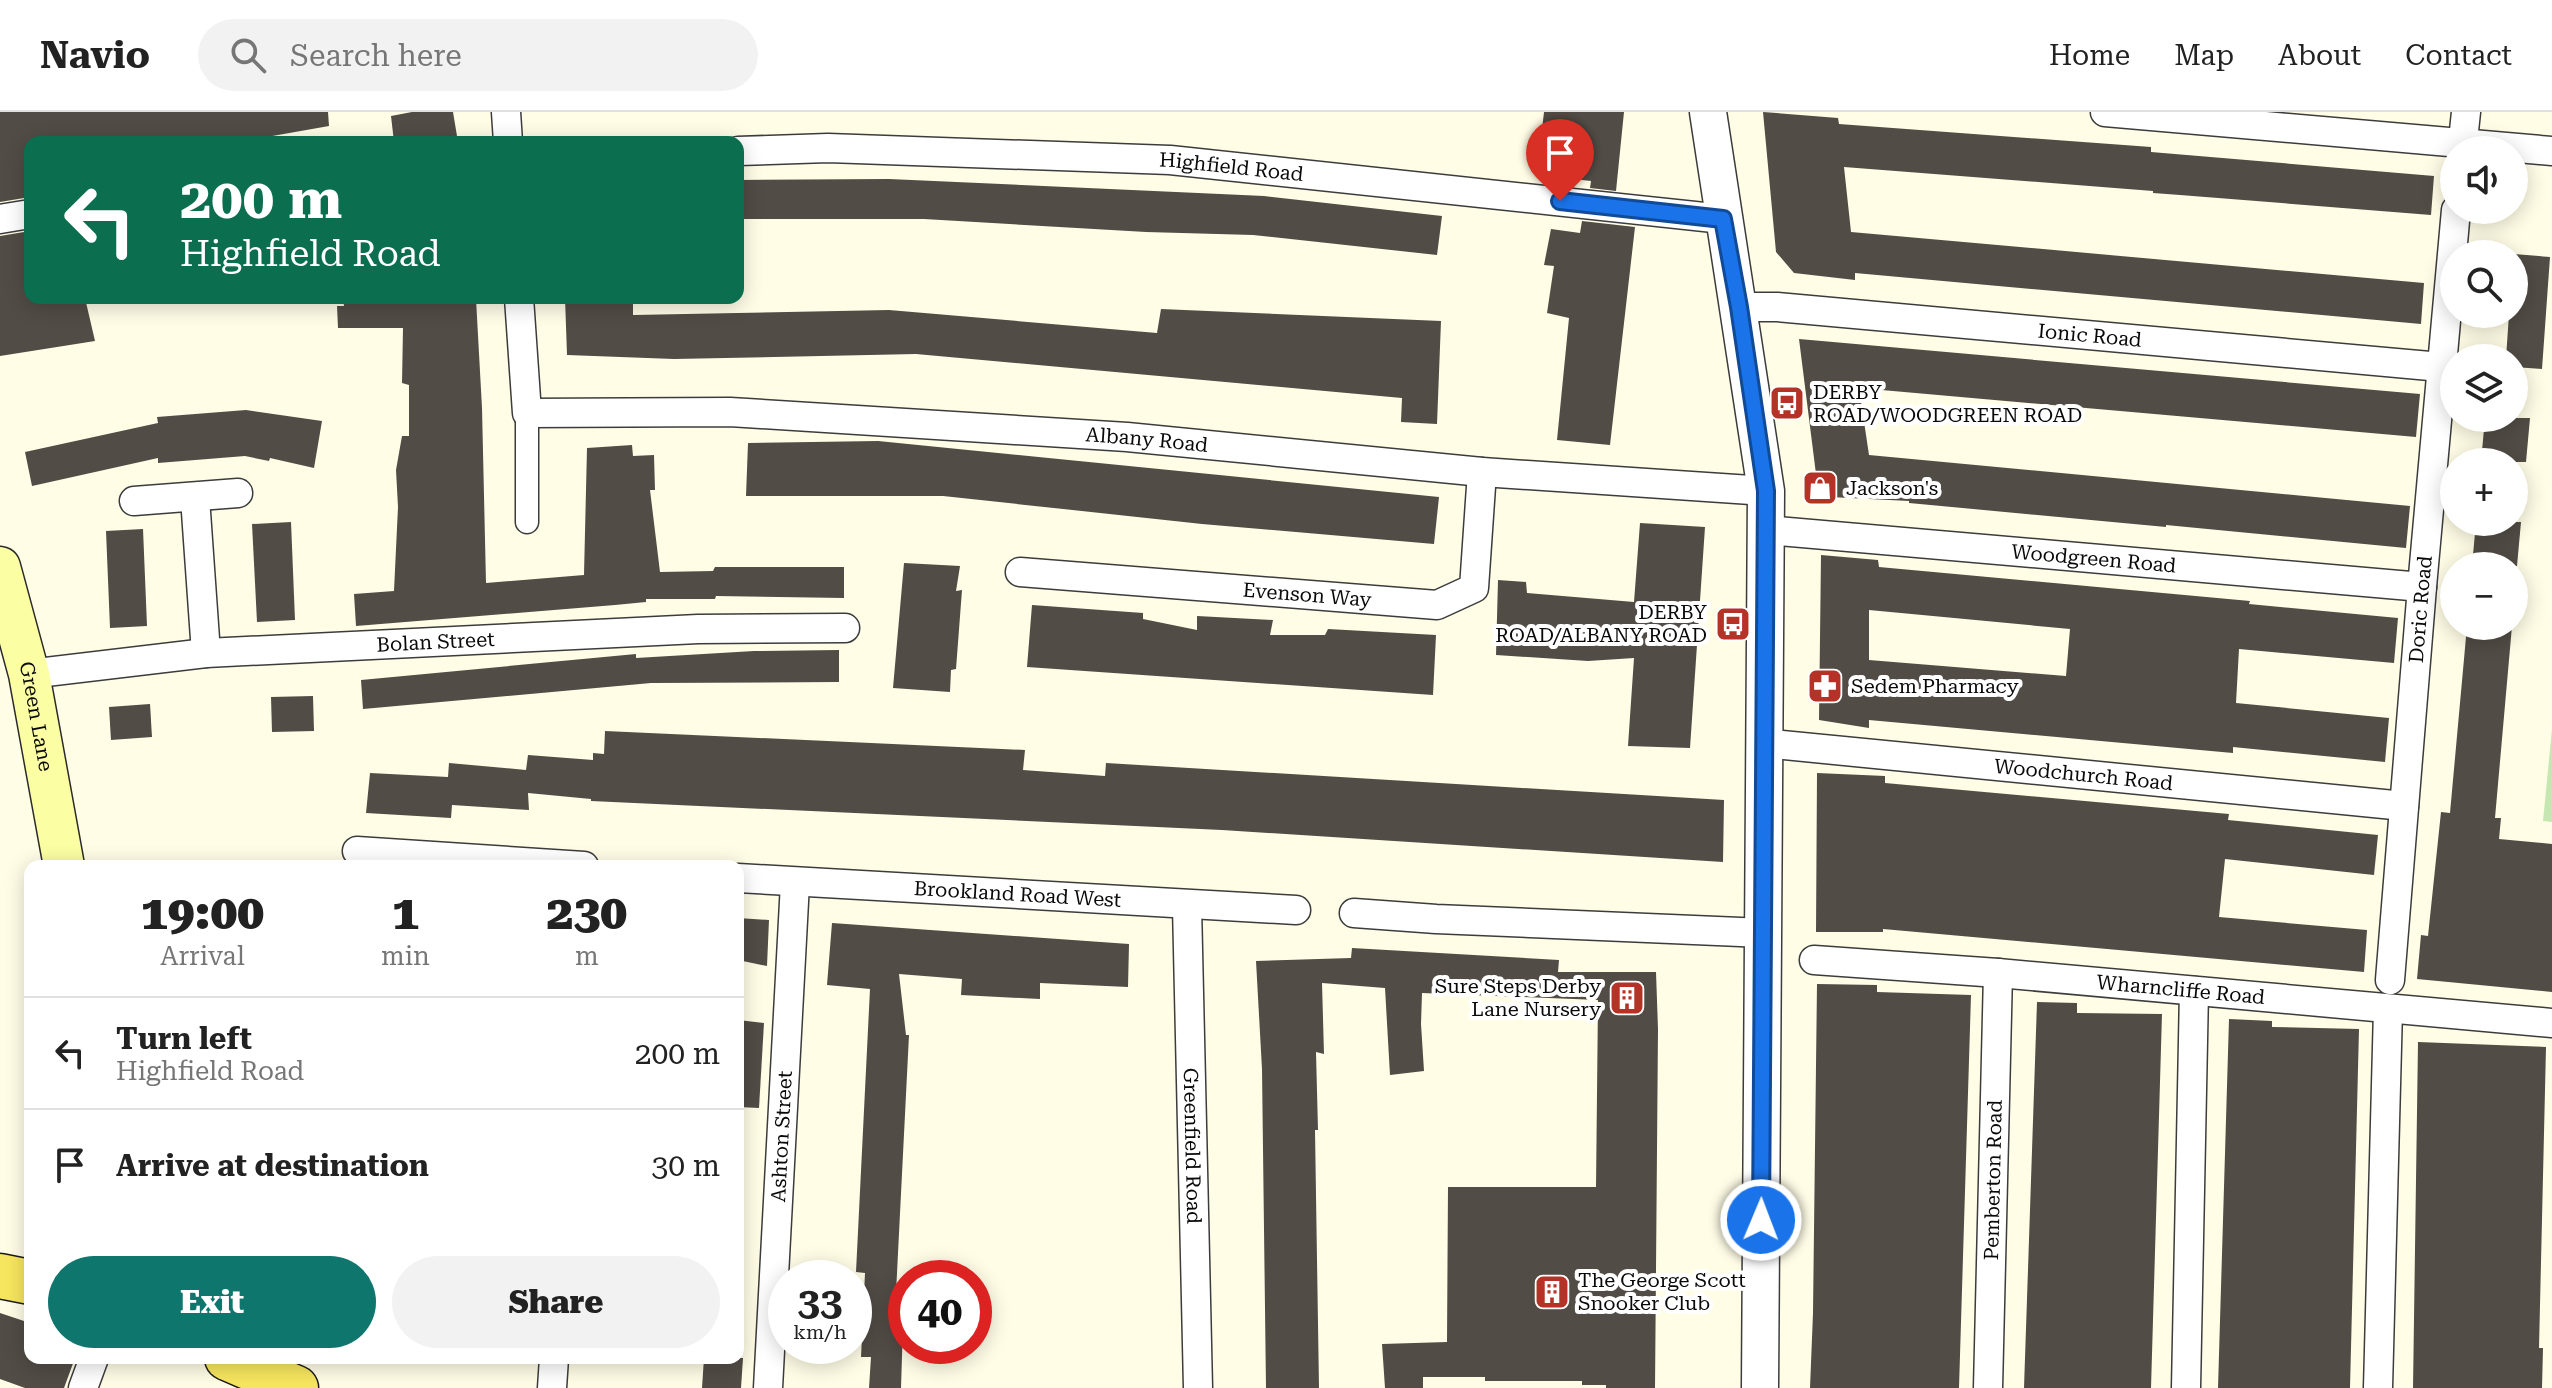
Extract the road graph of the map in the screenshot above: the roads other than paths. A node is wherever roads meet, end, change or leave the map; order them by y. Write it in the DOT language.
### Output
graph roads {
  1 [pos="506,112"];
  2 [pos="1708,112"];
  3 [pos="2105,112"];
  4 [pos="2466,112"];
  5 [pos="508,136"];
  6 [pos="2464,136"];
  7 [pos="2440,144"];
  8 [pos="2528,150"];
  9 [pos="744,151"];
  10 [pos="2552,151"];
  11 [pos="24,215"];
  12 [pos="0,219"];
  13 [pos="1723,219"];
  14 [pos="2455,224"];
  15 [pos="519,304"];
  16 [pos="1739,307"];
  17 [pos="2443,344"];
  18 [pos="2440,367"];
  19 [pos="2440,379"];
  20 [pos="527,413"];
  21 [pos="1482,472"];
  22 [pos="1766,491"];
  23 [pos="238,493"];
  24 [pos="195,498"];
  25 [pos="134,501"];
  26 [pos="527,522"];
  27 [pos="1767,530"];
  28 [pos="0,567"];
  29 [pos="1020,572"];
  30 [pos="2422,587"];
  31 [pos="845,628"];
  32 [pos="206,653"];
  33 [pos="29,674"];
  34 [pos="1763,743"];
  35 [pos="2404,806"];
  36 [pos="357,851"];
  37 [pos="63,860"];
  38 [pos="493,860"];
  39 [pos="744,879"];
  40 [pos="795,883"];
  41 [pos="1187,906"];
  42 [pos="1296,910"];
  43 [pos="1354,913"];
  44 [pos="1764,933"];
  45 [pos="1811,960"];
  46 [pos="1998,973"];
  47 [pos="2390,980"];
  48 [pos="2194,991"];
  49 [pos="2388,1009"];
  50 [pos="2552,1023"];
  51 [pos="0,1276"];
  52 [pos="24,1281"];
  53 [pos="92,1364"];
  54 [pos="241,1364"];
  55 [pos="554,1364"];
  56 [pos="83,1388"];
  57 [pos="296,1388"];
  58 [pos="552,1388"];
  59 [pos="768,1388"];
  60 [pos="1198,1388"];
  61 [pos="1760,1388"];
  62 [pos="1988,1388"];
  63 [pos="2186,1388"];
  64 [pos="2378,1388"];
  1 -- 5 [label="street"];
  2 -- 13 [label="street"];
  3 -- 7 [label="street"];
  4 -- 6 [label="street"];
  8 -- 10 [label="street"];
  9 -- 13 [label="street, Highfield Road"];
  11 -- 12 [label="street"];
  13 -- 16 [label="street"];
  14 -- 17 [label="street, Doric Road"];
  15 -- 20 [label="street"];
  16 -- 18 [label="street, Ionic Road"];
  16 -- 22 [label="street"];
  19 -- 30 [label="street, Doric Road"];
  20 -- 21 [label="street, Albany Road"];
  20 -- 26 [label="street"];
  21 -- 22 [label="street, Albany Road"];
  21 -- 29 [label="street, Evenson Way"];
  22 -- 27 [label="street"];
  23 -- 24 [label="street"];
  24 -- 25 [label="street"];
  24 -- 32 [label="street"];
  27 -- 30 [label="street, Woodgreen Road"];
  27 -- 34 [label="street"];
  28 -- 33 [label="main road, Green Lane"];
  30 -- 35 [label="street, Doric Road"];
  31 -- 32 [label="street, Bolan Street"];
  32 -- 33 [label="street, Bolan Street"];
  33 -- 37 [label="main road, Green Lane"];
  34 -- 35 [label="street, Woodchurch Road"];
  34 -- 44 [label="street"];
  35 -- 47 [label="street, Doric Road"];
  36 -- 38 [label="street"];
  39 -- 40 [label="street, Brookland Road West"];
  40 -- 41 [label="street, Brookland Road West"];
  40 -- 59 [label="street, Ashton Street"];
  41 -- 42 [label="street, Brookland Road West"];
  41 -- 60 [label="street, Greenfield Road"];
  43 -- 44 [label="street"];
  44 -- 61 [label="street"];
  45 -- 46 [label="street, Wharncliffe Road"];
  46 -- 48 [label="street, Wharncliffe Road"];
  46 -- 62 [label="street, Pemberton Road"];
  47 -- 49 [label="street, Doric Road"];
  48 -- 49 [label="street, Wharncliffe Road"];
  48 -- 63 [label="street"];
  49 -- 50 [label="street, Wharncliffe Road"];
  49 -- 64 [label="street"];
  51 -- 52 [label="main road"];
  53 -- 56 [label="street"];
  54 -- 57 [label="main road"];
  55 -- 58 [label="street"];
}
